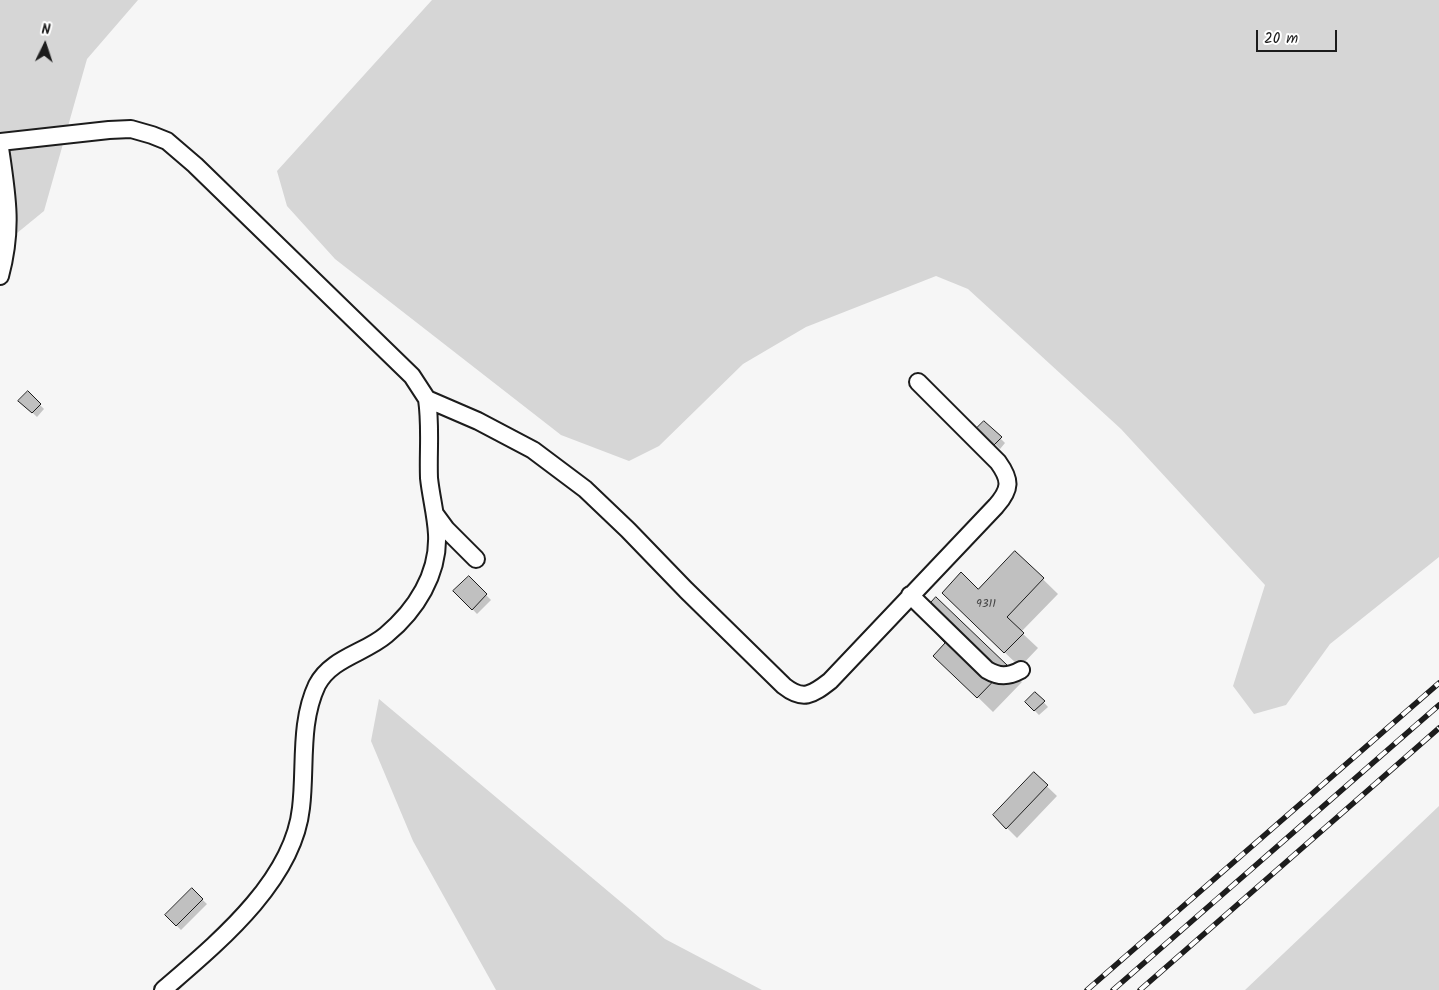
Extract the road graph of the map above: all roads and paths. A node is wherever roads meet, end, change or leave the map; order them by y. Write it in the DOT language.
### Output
graph roads {
  1 [pos="0,142"];
  2 [pos="0,148"];
  3 [pos="0,276"];
  4 [pos="918,382"];
  5 [pos="427,399"];
  6 [pos="435,514"];
  7 [pos="476,559"];
  8 [pos="910,596"];
  9 [pos="1021,670"];
  10 [pos="163,990"];
  1 -- 5 [label="lane"];
  2 -- 3 [label="lane"];
  4 -- 8 [label="lane"];
  5 -- 6 [label="lane"];
  5 -- 8 [label="lane"];
  6 -- 7 [label="lane"];
  6 -- 10 [label="lane"];
  8 -- 9 [label="lane"];
}
